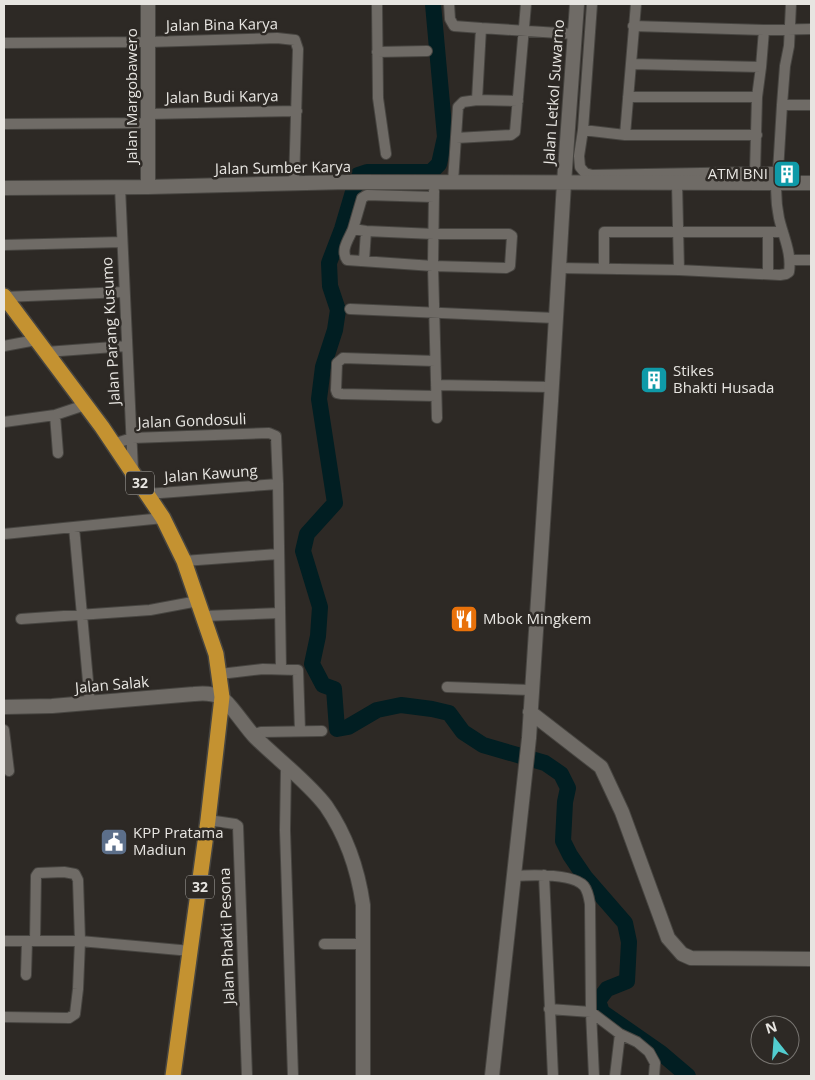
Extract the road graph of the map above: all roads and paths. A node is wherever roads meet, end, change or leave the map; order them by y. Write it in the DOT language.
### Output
graph roads {
  1 [pos="148,4"];
  2 [pos="377,4"];
  3 [pos="449,4"];
  4 [pos="526,4"];
  5 [pos="577,4"];
  6 [pos="592,4"];
  7 [pos="636,4"];
  8 [pos="791,4"];
  9 [pos="633,26"];
  10 [pos="481,28"];
  11 [pos="811,29"];
  12 [pos="524,30"];
  13 [pos="764,30"];
  14 [pos="790,30"];
  15 [pos="574,34"];
  16 [pos="148,42"];
  17 [pos="4,43"];
  18 [pos="427,51"];
  19 [pos="376,52"];
  20 [pos="632,64"];
  21 [pos="761,67"];
  22 [pos="628,96"];
  23 [pos="758,97"];
  24 [pos="477,100"];
  25 [pos="518,101"];
  26 [pos="782,106"];
  27 [pos="811,106"];
  28 [pos="297,110"];
  29 [pos="148,118"];
  30 [pos="4,124"];
  31 [pos="583,130"];
  32 [pos="625,135"];
  33 [pos="757,135"];
  34 [pos="456,138"];
  35 [pos="386,154"];
  36 [pos="755,172"];
  37 [pos="777,178"];
  38 [pos="453,182"];
  39 [pos="294,183"];
  40 [pos="434,183"];
  41 [pos="564,183"];
  42 [pos="677,183"];
  43 [pos="811,183"];
  44 [pos="120,187"];
  45 [pos="148,187"];
  46 [pos="4,188"];
  47 [pos="434,197"];
  48 [pos="353,229"];
  49 [pos="366,231"];
  50 [pos="678,231"];
  51 [pos="783,232"];
  52 [pos="768,233"];
  53 [pos="434,234"];
  54 [pos="122,242"];
  55 [pos="4,245"];
  56 [pos="790,260"];
  57 [pos="811,260"];
  58 [pos="364,261"];
  59 [pos="433,266"];
  60 [pos="558,268"];
  61 [pos="604,269"];
  62 [pos="679,270"];
  63 [pos="768,274"];
  64 [pos="124,292"];
  65 [pos="4,296"];
  66 [pos="350,309"];
  67 [pos="434,314"];
  68 [pos="555,318"];
  69 [pos="36,340"];
  70 [pos="4,346"];
  71 [pos="127,346"];
  72 [pos="46,352"];
  73 [pos="436,361"];
  74 [pos="436,385"];
  75 [pos="552,387"];
  76 [pos="436,396"];
  77 [pos="84,405"];
  78 [pos="55,415"];
  79 [pos="437,418"];
  80 [pos="4,422"];
  81 [pos="132,438"];
  82 [pos="113,444"];
  83 [pos="58,453"];
  84 [pos="133,473"];
  85 [pos="278,484"];
  86 [pos="147,494"];
  87 [pos="163,518"];
  88 [pos="74,527"];
  89 [pos="4,534"];
  90 [pos="278,554"];
  91 [pos="184,561"];
  92 [pos="198,601"];
  93 [pos="280,613"];
  94 [pos="81,615"];
  95 [pos="204,616"];
  96 [pos="21,619"];
  97 [pos="281,669"];
  98 [pos="220,674"];
  99 [pos="446,688"];
  100 [pos="531,690"];
  101 [pos="222,697"];
  102 [pos="90,703"];
  103 [pos="4,707"];
  104 [pos="530,712"];
  105 [pos="4,730"];
  106 [pos="300,731"];
  107 [pos="322,731"];
  108 [pos="252,735"];
  109 [pos="286,767"];
  110 [pos="9,771"];
  111 [pos="208,820"];
  112 [pos="514,876"];
  113 [pos="544,876"];
  114 [pos="4,941"];
  115 [pos="31,941"];
  116 [pos="80,941"];
  117 [pos="324,944"];
  118 [pos="363,944"];
  119 [pos="191,951"];
  120 [pos="811,959"];
  121 [pos="26,975"];
  122 [pos="550,1009"];
  123 [pos="591,1012"];
  124 [pos="4,1017"];
  125 [pos="620,1034"];
  126 [pos="173,1076"];
  127 [pos="247,1076"];
  128 [pos="292,1076"];
  129 [pos="363,1076"];
  130 [pos="492,1076"];
  131 [pos="553,1076"];
  132 [pos="594,1076"];
  133 [pos="616,1076"];
  134 [pos="654,1076"];
  1 -- 16 [label="street, Jalan Margobawero"];
  2 -- 19 [label="street"];
  3 -- 10 [label="street"];
  4 -- 12 [label="street"];
  5 -- 15 [label="street, Jalan Letkol Suwarno"];
  6 -- 31 [label="street"];
  7 -- 9 [label="street"];
  8 -- 14 [label="street"];
  9 -- 13 [label="street"];
  9 -- 20 [label="street"];
  10 -- 12 [label="street"];
  10 -- 24 [label="street"];
  11 -- 14 [label="street"];
  12 -- 15 [label="street"];
  12 -- 25 [label="street"];
  13 -- 14 [label="street"];
  13 -- 21 [label="street"];
  14 -- 26 [label="street"];
  15 -- 41 [label="street, Jalan Letkol Suwarno"];
  16 -- 17 [label="street, Jalan Bina Karya"];
  16 -- 28 [label="street, Jalan Bina Karya"];
  16 -- 29 [label="street, Jalan Margobawero"];
  18 -- 19 [label="street"];
  19 -- 35 [label="street"];
  20 -- 21 [label="street"];
  20 -- 22 [label="street"];
  21 -- 23 [label="street"];
  22 -- 23 [label="street"];
  22 -- 32 [label="street"];
  23 -- 33 [label="street"];
  24 -- 25 [label="street"];
  24 -- 34 [label="street"];
  25 -- 34 [label="street"];
  26 -- 27 [label="street"];
  26 -- 37 [label="street"];
  28 -- 29 [label="street, Jalan Budi Karya"];
  28 -- 39 [label="street"];
  29 -- 30 [label="street, Jalan Budi Karya"];
  29 -- 45 [label="street, Jalan Margobawero"];
  31 -- 32 [label="street"];
  31 -- 36 [label="street"];
  32 -- 33 [label="street"];
  33 -- 36 [label="street"];
  34 -- 38 [label="street"];
  36 -- 37 [label="street"];
  37 -- 42 [label="street, Jalan Sumber Karya"];
  37 -- 43 [label="street, Jalan Sumber Karya"];
  37 -- 51 [label="street"];
  38 -- 40 [label="street, Jalan Sumber Karya"];
  38 -- 41 [label="street, Jalan Sumber Karya"];
  39 -- 40 [label="street, Jalan Sumber Karya"];
  39 -- 45 [label="street, Jalan Sumber Karya"];
  40 -- 47 [label="street"];
  41 -- 42 [label="street, Jalan Sumber Karya"];
  41 -- 60 [label="street, Jalan Letkol Suwarno"];
  42 -- 50 [label="street"];
  44 -- 45 [label="street, Jalan Sumber Karya"];
  44 -- 46 [label="street, Jalan Sumber Karya"];
  44 -- 54 [label="street, Jalan Parang Kusumo"];
  47 -- 48 [label="street"];
  47 -- 53 [label="street"];
  48 -- 49 [label="street"];
  48 -- 58 [label="street"];
  49 -- 53 [label="street"];
  49 -- 58 [label="street"];
  50 -- 52 [label="street"];
  50 -- 61 [label="street"];
  50 -- 62 [label="street"];
  51 -- 52 [label="street"];
  51 -- 56 [label="street"];
  52 -- 63 [label="street"];
  53 -- 59 [label="street"];
  53 -- 59 [label="street"];
  54 -- 55 [label="street"];
  54 -- 64 [label="street, Jalan Parang Kusumo"];
  56 -- 57 [label="street"];
  56 -- 63 [label="street"];
  58 -- 59 [label="street"];
  59 -- 67 [label="street"];
  60 -- 61 [label="street"];
  60 -- 68 [label="street, Jalan Letkol Suwarno"];
  61 -- 62 [label="street"];
  62 -- 63 [label="street"];
  64 -- 65 [label="street"];
  64 -- 71 [label="street, Jalan Parang Kusumo"];
  65 -- 69 [label="highway, 32"];
  66 -- 67 [label="street"];
  67 -- 68 [label="street"];
  67 -- 73 [label="street"];
  68 -- 75 [label="street, Jalan Letkol Suwarno"];
  69 -- 70 [label="street"];
  69 -- 72 [label="highway, 32"];
  71 -- 72 [label="street"];
  71 -- 81 [label="street, Jalan Parang Kusumo"];
  72 -- 77 [label="highway, 32"];
  73 -- 74 [label="street"];
  73 -- 76 [label="street"];
  74 -- 75 [label="street"];
  74 -- 76 [label="street"];
  75 -- 100 [label="street, Jalan Letkol Suwarno"];
  76 -- 79 [label="street"];
  77 -- 78 [label="street"];
  77 -- 82 [label="highway, 32"];
  78 -- 80 [label="street"];
  78 -- 83 [label="street"];
  81 -- 82 [label="street, Jalan Gondosuli"];
  81 -- 84 [label="street, Jalan Parang Kusumo"];
  81 -- 85 [label="street, Jalan Gondosuli"];
  82 -- 84 [label="highway, 32"];
  84 -- 86 [label="highway, 32"];
  85 -- 86 [label="street, Jalan Kawung"];
  85 -- 90 [label="street"];
  86 -- 87 [label="highway, 32"];
  87 -- 88 [label="street"];
  87 -- 91 [label="highway, 32"];
  88 -- 89 [label="street"];
  88 -- 94 [label="street"];
  90 -- 91 [label="street"];
  90 -- 93 [label="street"];
  91 -- 92 [label="highway, 32"];
  92 -- 94 [label="street"];
  92 -- 95 [label="highway, 32"];
  93 -- 95 [label="street"];
  93 -- 97 [label="street"];
  94 -- 96 [label="street"];
  94 -- 102 [label="street"];
  95 -- 98 [label="highway, 32"];
  97 -- 98 [label="street"];
  97 -- 106 [label="street"];
  98 -- 101 [label="highway, 32"];
  99 -- 100 [label="street"];
  100 -- 104 [label="street, Jalan Letkol Suwarno"];
  101 -- 102 [label="street, Jalan Salak"];
  101 -- 108 [label="street"];
  101 -- 111 [label="highway, 32"];
  102 -- 103 [label="street, Jalan Salak"];
  104 -- 112 [label="street, Jalan Letkol Suwarno"];
  104 -- 120 [label="street"];
  105 -- 110 [label="street"];
  106 -- 107 [label="street"];
  106 -- 108 [label="street"];
  108 -- 109 [label="street"];
  109 -- 118 [label="street"];
  109 -- 128 [label="street"];
  111 -- 119 [label="highway, 32"];
  111 -- 127 [label="street, Jalan Bhakti Pesona"];
  112 -- 113 [label="street"];
  112 -- 130 [label="street, Jalan Letkol Suwarno"];
  113 -- 122 [label="street"];
  113 -- 123 [label="street"];
  114 -- 115 [label="street"];
  115 -- 116 [label="street"];
  115 -- 116 [label="street"];
  115 -- 121 [label="street"];
  116 -- 119 [label="street"];
  116 -- 124 [label="street"];
  117 -- 118 [label="street"];
  118 -- 129 [label="street"];
  119 -- 126 [label="highway, 32"];
  122 -- 123 [label="street"];
  122 -- 131 [label="street"];
  123 -- 125 [label="street"];
  123 -- 132 [label="street"];
  125 -- 133 [label="street"];
  125 -- 134 [label="street"];
}
